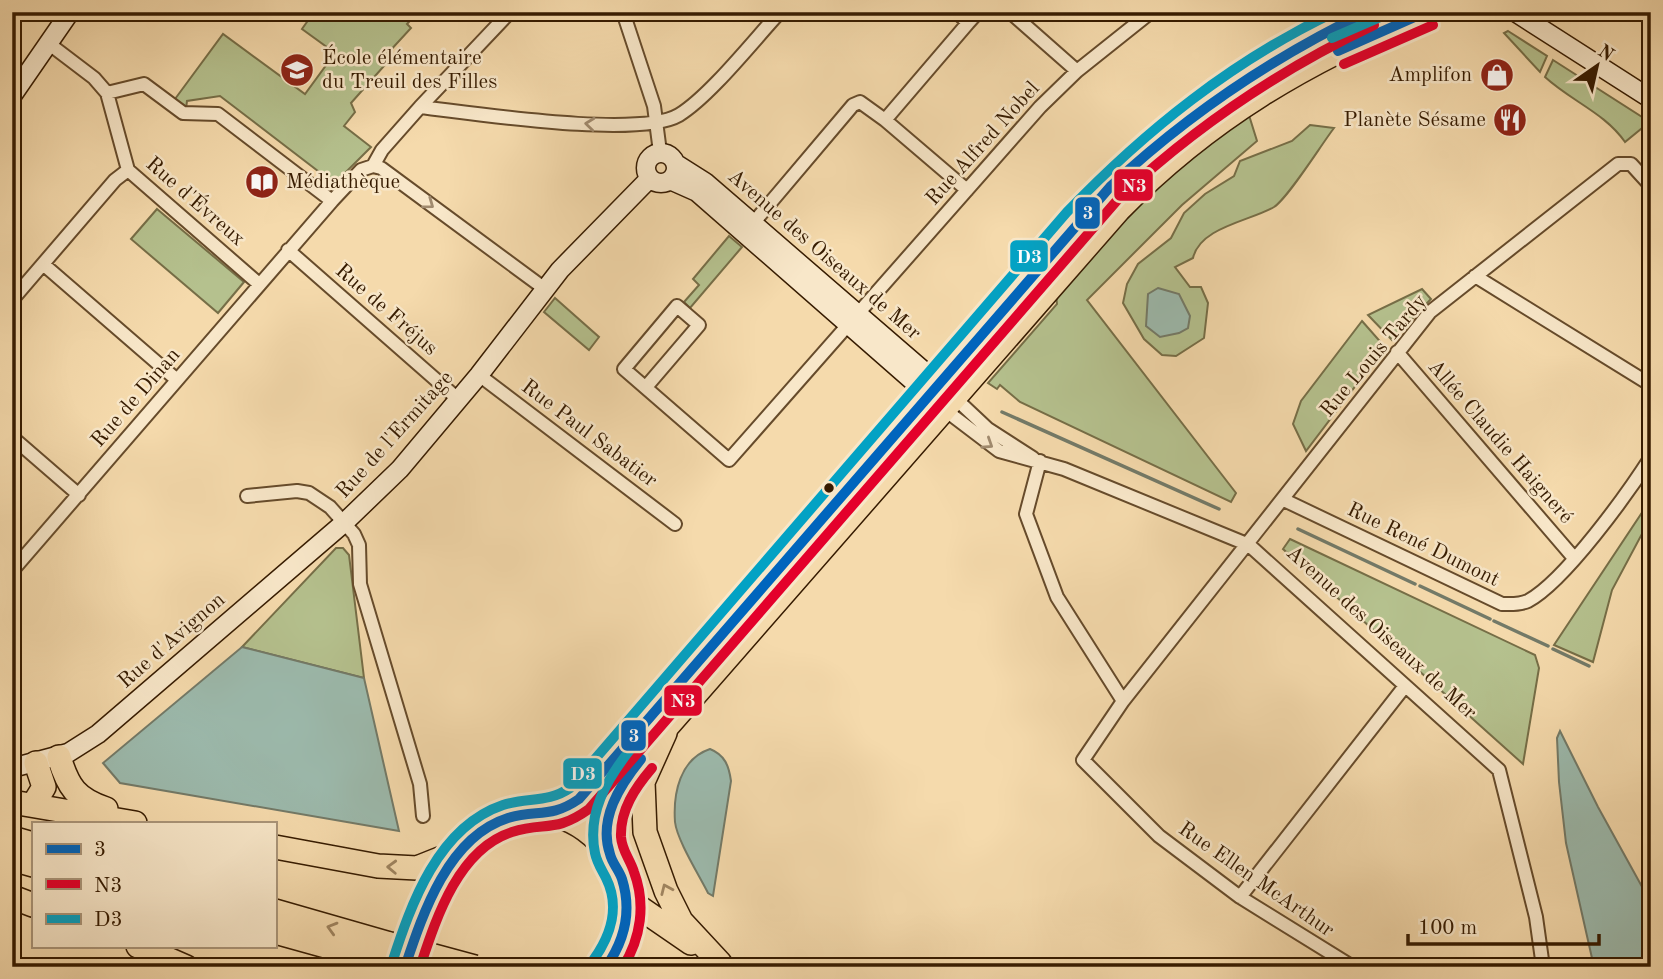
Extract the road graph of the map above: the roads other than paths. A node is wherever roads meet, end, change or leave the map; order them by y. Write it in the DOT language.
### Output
graph roads {
  1 [pos="70,12"];
  2 [pos="510,12"];
  3 [pos="622,12"];
  4 [pos="780,12"];
  5 [pos="957,12"];
  6 [pos="978,12"];
  7 [pos="1010,12"];
  8 [pos="1151,12"];
  9 [pos="1368,12"];
  10 [pos="1426,12"];
  11 [pos="1515,12"];
  12 [pos="968,23"];
  13 [pos="48,43"];
  14 [pos="1077,71"];
  15 [pos="107,93"];
  16 [pos="12,96"];
  17 [pos="1651,99"];
  18 [pos="420,107"];
  19 [pos="885,120"];
  20 [pos="657,123"];
  21 [pos="660,152"];
  22 [pos="373,166"];
  23 [pos="128,170"];
  24 [pos="673,171"];
  25 [pos="650,178"];
  26 [pos="1651,186"];
  27 [pos="967,190"];
  28 [pos="332,201"];
  29 [pos="749,228"];
  30 [pos="288,250"];
  31 [pos="43,264"];
  32 [pos="1475,276"];
  33 [pos="259,284"];
  34 [pos="545,289"];
  35 [pos="12,300"];
  36 [pos="853,320"];
  37 [pos="1397,352"];
  38 [pos="479,375"];
  39 [pos="177,380"];
  40 [pos="1651,386"];
  41 [pos="646,387"];
  42 [pos="933,389"];
  43 [pos="459,400"];
  44 [pos="950,404"];
  45 [pos="12,437"];
  46 [pos="1651,457"];
  47 [pos="1040,461"];
  48 [pos="79,495"];
  49 [pos="247,496"];
  50 [pos="1284,500"];
  51 [pos="345,522"];
  52 [pos="674,524"];
  53 [pos="1249,545"];
  54 [pos="1574,558"];
  55 [pos="12,571"];
  56 [pos="1405,686"];
  57 [pos="1123,701"];
  58 [pos="665,733"];
  59 [pos="59,757"];
  60 [pos="36,763"];
  61 [pos="12,768"];
  62 [pos="23,804"];
  63 [pos="424,816"];
  64 [pos="551,816"];
  65 [pos="129,822"];
  66 [pos="142,822"];
  67 [pos="12,838"];
  68 [pos="32,844"];
  69 [pos="276,847"];
  70 [pos="457,852"];
  71 [pos="609,852"];
  72 [pos="12,859"];
  73 [pos="32,865"];
  74 [pos="12,897"];
  75 [pos="1240,897"];
  76 [pos="627,899"];
  77 [pos="32,905"];
  78 [pos="276,912"];
  79 [pos="276,932"];
  80 [pos="143,948"];
  81 [pos="394,960"];
  82 [pos="722,965"];
  83 [pos="186,967"];
  84 [pos="475,967"];
  85 [pos="606,967"];
  86 [pos="1353,967"];
  87 [pos="1544,967"];
  1 -- 13 [label="street"];
  2 -- 18 [label="street, Rue de Dinan"];
  3 -- 20 [label="street"];
  4 -- 20 [label="street"];
  5 -- 12 [label="street"];
  6 -- 12 [label="street"];
  7 -- 14 [label="street"];
  8 -- 14 [label="street, Rue Alfred Nobel"];
  9 -- 42 [label="main road"];
  10 -- 44 [label="main road"];
  11 -- 17 [label="street"];
  12 -- 19 [label="street"];
  13 -- 15 [label="street"];
  13 -- 16 [label="street"];
  14 -- 27 [label="street, Rue Alfred Nobel"];
  15 -- 23 [label="street, Rue d'Évreux"];
  15 -- 28 [label="street"];
  20 -- 18 [label="street, one-way"];
  18 -- 22 [label="street, Rue de Dinan"];
  19 -- 27 [label="street"];
  19 -- 29 [label="street"];
  20 -- 21 [label="street"];
  21 -- 24 [label="street"];
  21 -- 25 [label="street"];
  22 -- 28 [label="street, Rue de Dinan"];
  22 -- 34 [label="street, one-way"];
  23 -- 31 [label="street"];
  23 -- 33 [label="street, Rue d'Évreux"];
  24 -- 25 [label="street"];
  24 -- 29 [label="street, Avenue des Oiseaux de Mer"];
  25 -- 34 [label="street, Rue de l'Ermitage"];
  26 -- 32 [label="street, Rue Louis Tardy"];
  27 -- 36 [label="street, Rue Alfred Nobel"];
  28 -- 30 [label="street, Rue de Dinan"];
  29 -- 36 [label="street, Avenue des Oiseaux de Mer"];
  30 -- 33 [label="street, Rue de Dinan"];
  30 -- 43 [label="street, Rue de Fréjus"];
  31 -- 35 [label="street"];
  31 -- 39 [label="street"];
  32 -- 37 [label="street, Rue Louis Tardy"];
  32 -- 40 [label="street"];
  33 -- 39 [label="street, Rue de Dinan"];
  34 -- 38 [label="street, Rue de l'Ermitage"];
  36 -- 41 [label="street, Rue Alfred Nobel"];
  36 -- 42 [label="street, Avenue des Oiseaux de Mer"];
  37 -- 50 [label="street, Rue Louis Tardy"];
  37 -- 54 [label="street, Allée Claudie Haigneré"];
  38 -- 43 [label="street, Rue de l'Ermitage"];
  38 -- 52 [label="street, Rue Paul Sabatier"];
  39 -- 48 [label="street, Rue de Dinan"];
  41 -- 41 [label="street"];
  42 -- 44 [label="street, Avenue des Oiseaux de Mer"];
  42 -- 64 [label="main road"];
  43 -- 51 [label="street, Rue de l'Ermitage"];
  44 -- 47 [label="street, Avenue des Oiseaux de Mer"];
  44 -- 58 [label="main road"];
  45 -- 48 [label="street"];
  46 -- 54 [label="street, Rue René Dumont"];
  47 -- 53 [label="street, Avenue des Oiseaux de Mer"];
  47 -- 57 [label="street"];
  48 -- 55 [label="street, Rue de Dinan"];
  49 -- 51 [label="street"];
  50 -- 53 [label="street, Rue Louis Tardy"];
  50 -- 54 [label="street, Rue René Dumont"];
  51 -- 59 [label="street, Rue d'Avignon"];
  51 -- 63 [label="street, Rue de l'Ermitage"];
  53 -- 56 [label="street, Avenue des Oiseaux de Mer"];
  53 -- 57 [label="street, Rue Louis Tardy"];
  56 -- 75 [label="street"];
  56 -- 87 [label="street, Avenue des Oiseaux de Mer"];
  57 -- 75 [label="street, Rue Ellen McArthur"];
  58 -- 71 [label="main road"];
  82 -- 58 [label="highway, one-way"];
  59 -- 60 [label="street, Rue d'Avignon"];
  59 -- 66 [label="highway"];
  60 -- 61 [label="street, Rue d'Avignon"];
  60 -- 62 [label="highway"];
  62 -- 65 [label="highway"];
  64 -- 70 [label="main road"];
  64 -- 71 [label="main road"];
  67 -- 68 [label="highway"];
  70 -- 69 [label="highway, one-way"];
  70 -- 81 [label="main road"];
  71 -- 76 [label="main road"];
  72 -- 73 [label="highway"];
  74 -- 77 [label="highway"];
  75 -- 86 [label="street, Rue Ellen McArthur"];
  76 -- 82 [label="highway"];
  76 -- 85 [label="main road"];
  81 -- 78 [label="highway, one-way"];
  79 -- 81 [label="highway"];
  80 -- 83 [label="highway"];
  81 -- 84 [label="highway, bridge"];
}
